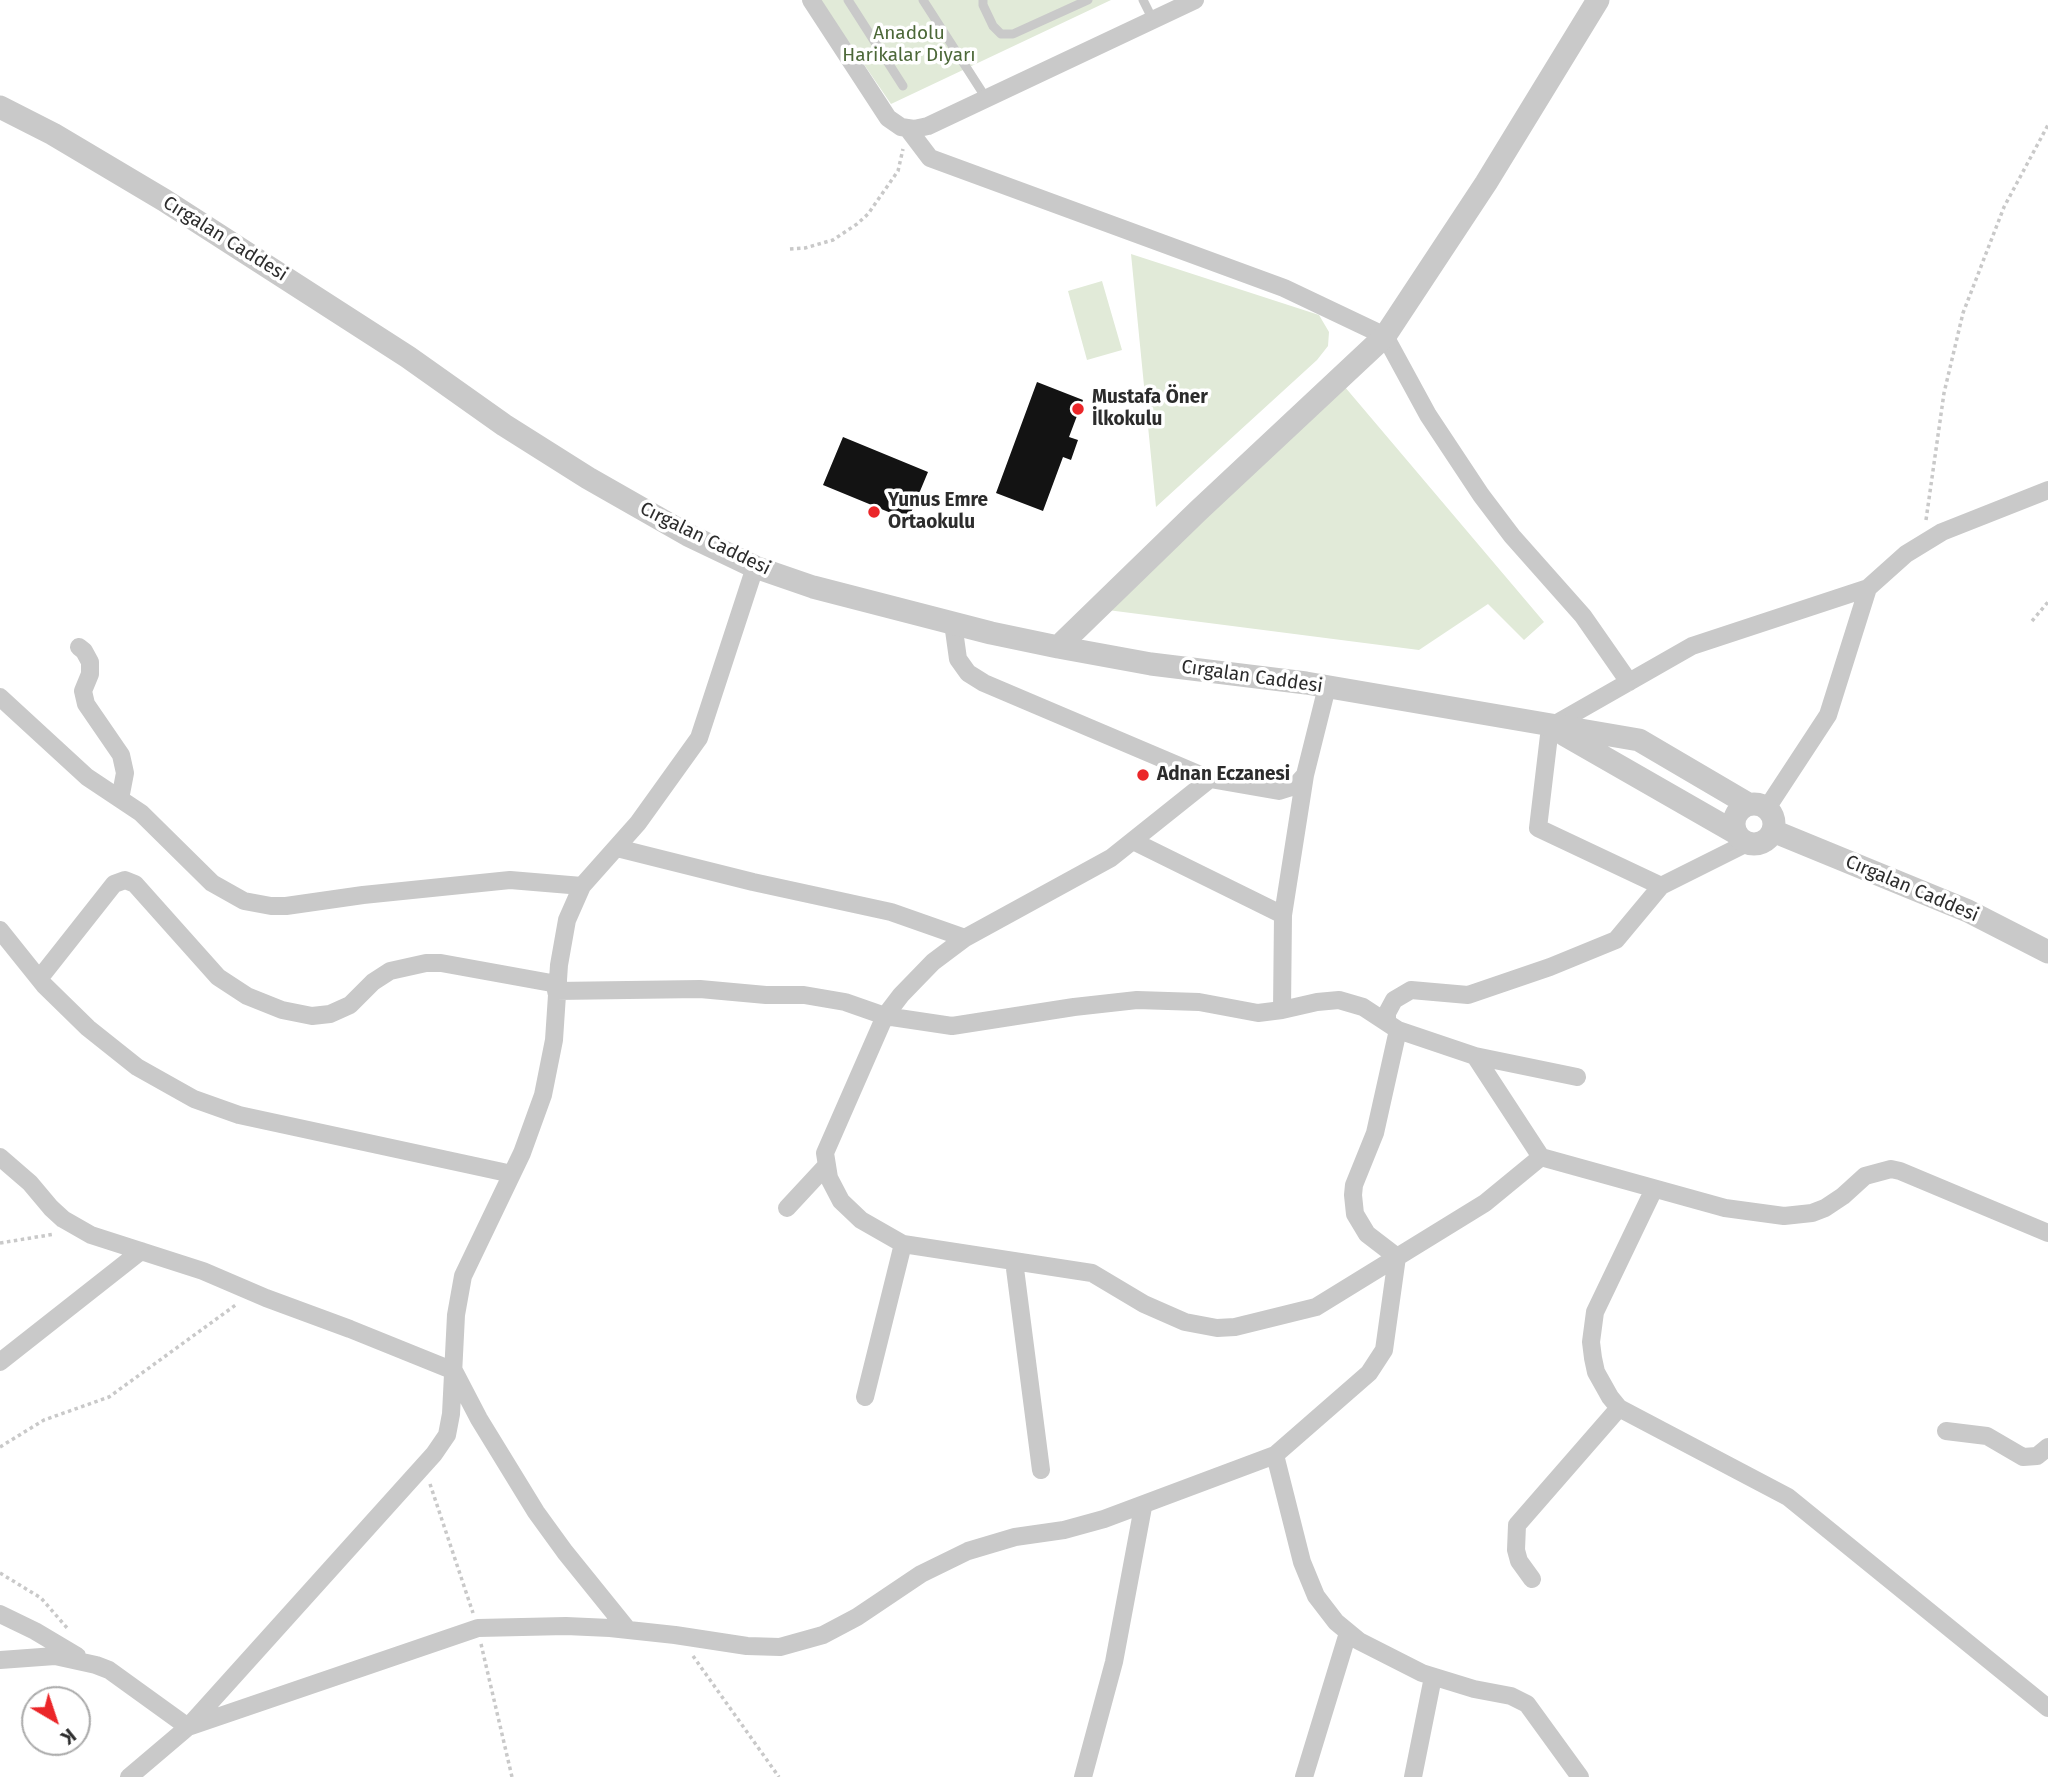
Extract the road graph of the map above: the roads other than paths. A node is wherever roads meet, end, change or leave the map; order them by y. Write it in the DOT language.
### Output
graph roads {
  1 [pos="811,0"];
  2 [pos="848,0"];
  3 [pos="923,0"];
  4 [pos="983,0"];
  5 [pos="1088,0"];
  6 [pos="1143,0"];
  7 [pos="1195,0"];
  8 [pos="1598,0"];
  9 [pos="1153,20"];
  10 [pos="903,86"];
  11 [pos="986,98"];
  12 [pos="0,107"];
  13 [pos="908,129"];
  14 [pos="1385,336"];
  15 [pos="2048,490"];
  16 [pos="755,567"];
  17 [pos="1868,588"];
  18 [pos="953,623"];
  19 [pos="79,647"];
  20 [pos="1058,647"];
  21 [pos="1629,682"];
  22 [pos="1327,687"];
  23 [pos="3,702"];
  24 [pos="1550,727"];
  25 [pos="1306,775"];
  26 [pos="1210,779"];
  27 [pos="120,799"];
  28 [pos="1758,806"];
  29 [pos="1773,831"];
  30 [pos="1742,838"];
  31 [pos="1133,841"];
  32 [pos="617,848"];
  33 [pos="582,886"];
  34 [pos="1661,886"];
  35 [pos="1283,915"];
  36 [pos="0,930"];
  37 [pos="965,938"];
  38 [pos="2048,952"];
  39 [pos="39,979"];
  40 [pos="557,988"];
  41 [pos="1282,1010"];
  42 [pos="885,1016"];
  43 [pos="1393,1026"];
  44 [pos="1475,1056"];
  45 [pos="1577,1077"];
  46 [pos="0,1157"];
  47 [pos="1541,1157"];
  48 [pos="826,1166"];
  49 [pos="512,1174"];
  50 [pos="1654,1189"];
  51 [pos="786,1208"];
  52 [pos="2048,1233"];
  53 [pos="903,1244"];
  54 [pos="141,1251"];
  55 [pos="1397,1257"];
  56 [pos="1014,1261"];
  57 [pos="0,1362"];
  58 [pos="454,1371"];
  59 [pos="865,1397"];
  60 [pos="1619,1408"];
  61 [pos="1946,1431"];
  62 [pos="2048,1447"];
  63 [pos="1275,1455"];
  64 [pos="1041,1470"];
  65 [pos="1143,1507"];
  66 [pos="1532,1579"];
  67 [pos="0,1614"];
  68 [pos="628,1630"];
  69 [pos="1348,1633"];
  70 [pos="0,1660"];
  71 [pos="83,1660"];
  72 [pos="1433,1677"];
  73 [pos="2048,1708"];
  74 [pos="188,1727"];
  75 [pos="129,1777"];
  76 [pos="1083,1777"];
  77 [pos="1304,1777"];
  78 [pos="1413,1777"];
  79 [pos="1580,1777"];
  1 -- 13 [label="street"];
  2 -- 10 [label="lane"];
  3 -- 11 [label="lane"];
  4 -- 5 [label="lane"];
  6 -- 9 [label="lane"];
  7 -- 9 [label="street"];
  8 -- 14 [label="street"];
  9 -- 11 [label="street"];
  11 -- 13 [label="street"];
  12 -- 16 [label="street, Cırgalan Caddesi"];
  13 -- 14 [label="street"];
  14 -- 20 [label="street"];
  14 -- 21 [label="street"];
  15 -- 17 [label="street"];
  16 -- 18 [label="street, Cırgalan Caddesi"];
  16 -- 32 [label="street"];
  17 -- 21 [label="street"];
  17 -- 28 [label="street"];
  18 -- 20 [label="street, Cırgalan Caddesi"];
  18 -- 26 [label="street"];
  19 -- 27 [label="street"];
  20 -- 22 [label="street, Cırgalan Caddesi"];
  21 -- 24 [label="street"];
  22 -- 24 [label="street, Cırgalan Caddesi"];
  22 -- 25 [label="street"];
  23 -- 27 [label="street"];
  24 -- 28 [label="street, Cırgalan Caddesi"];
  24 -- 30 [label="street, Cırgalan Caddesi"];
  24 -- 34 [label="street"];
  25 -- 26 [label="street"];
  25 -- 35 [label="street"];
  26 -- 31 [label="street"];
  27 -- 33 [label="street"];
  28 -- 29 [label="street"];
  28 -- 30 [label="street"];
  29 -- 30 [label="street"];
  29 -- 38 [label="street, Cırgalan Caddesi"];
  30 -- 34 [label="street"];
  31 -- 35 [label="street"];
  31 -- 37 [label="street"];
  32 -- 33 [label="street"];
  32 -- 37 [label="street"];
  33 -- 40 [label="street"];
  34 -- 43 [label="street"];
  35 -- 41 [label="street"];
  36 -- 39 [label="street"];
  37 -- 42 [label="street"];
  39 -- 40 [label="street"];
  39 -- 49 [label="street"];
  40 -- 42 [label="street"];
  40 -- 49 [label="street"];
  41 -- 42 [label="street"];
  41 -- 43 [label="street"];
  42 -- 48 [label="street"];
  43 -- 44 [label="street"];
  43 -- 55 [label="street"];
  44 -- 45 [label="street"];
  44 -- 47 [label="street"];
  46 -- 54 [label="street"];
  47 -- 50 [label="street"];
  47 -- 55 [label="street"];
  48 -- 51 [label="street"];
  48 -- 53 [label="street"];
  49 -- 58 [label="street"];
  50 -- 52 [label="street"];
  50 -- 60 [label="street"];
  53 -- 56 [label="street"];
  53 -- 59 [label="street"];
  54 -- 57 [label="street"];
  54 -- 58 [label="street"];
  55 -- 56 [label="street"];
  55 -- 63 [label="street"];
  56 -- 64 [label="street"];
  58 -- 68 [label="street"];
  58 -- 74 [label="street"];
  60 -- 66 [label="street"];
  60 -- 73 [label="street"];
  61 -- 62 [label="street"];
  63 -- 65 [label="street"];
  63 -- 69 [label="street"];
  65 -- 68 [label="street"];
  65 -- 76 [label="street"];
  67 -- 71 [label="street"];
  68 -- 74 [label="street"];
  69 -- 72 [label="street"];
  69 -- 77 [label="street"];
  70 -- 71 [label="street"];
  71 -- 74 [label="street"];
  72 -- 78 [label="street"];
  72 -- 79 [label="street"];
  74 -- 75 [label="street"];
}
